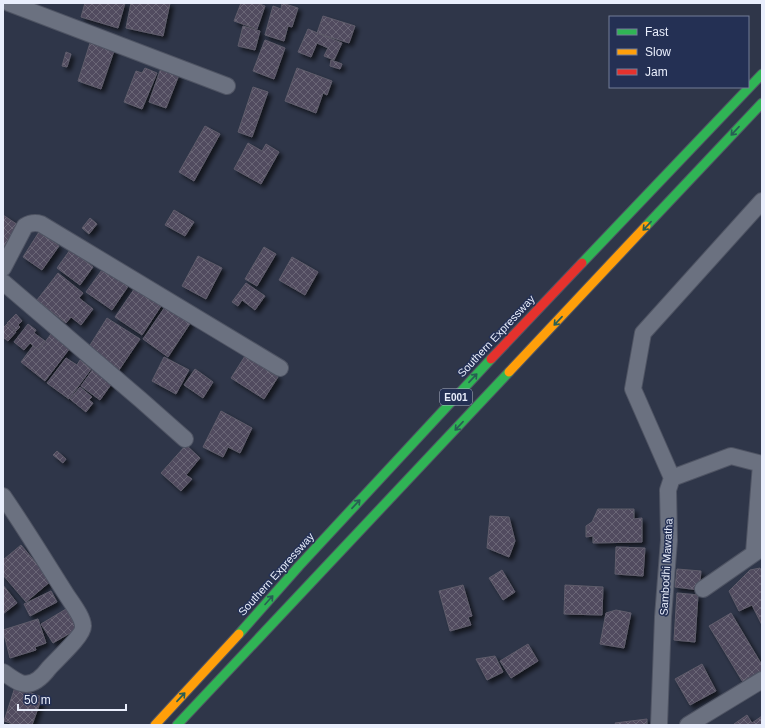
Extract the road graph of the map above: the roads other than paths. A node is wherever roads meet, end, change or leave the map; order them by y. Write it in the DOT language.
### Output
graph roads {
  1 [pos="9,3"];
  2 [pos="762,74"];
  3 [pos="227,86"];
  4 [pos="749,88"];
  5 [pos="749,88"];
  6 [pos="762,103"];
  7 [pos="762,201"];
  8 [pos="3,268"];
  9 [pos="3,282"];
  10 [pos="280,368"];
  11 [pos="185,439"];
  12 [pos="762,464"];
  13 [pos="672,478"];
  14 [pos="3,496"];
  15 [pos="758,550"];
  16 [pos="703,589"];
  17 [pos="3,672"];
  18 [pos="762,680"];
  19 [pos="155,725"];
  20 [pos="177,725"];
  21 [pos="659,725"];
  22 [pos="688,725"];
  1 -- 3 [label="street"];
  5 -- 2 [label="highway, Southern Expressway / E001, one-way"];
  19 -- 4 [label="highway, Southern Expressway / E001, one-way"];
  6 -- 20 [label="highway, E001, one-way"];
  7 -- 13 [label="street"];
  8 -- 10 [label="street"];
  9 -- 11 [label="street"];
  12 -- 13 [label="street"];
  12 -- 15 [label="street"];
  13 -- 21 [label="street, Sambodhi Mawatha"];
  14 -- 17 [label="street"];
  15 -- 16 [label="street"];
  18 -- 22 [label="street"];
}
